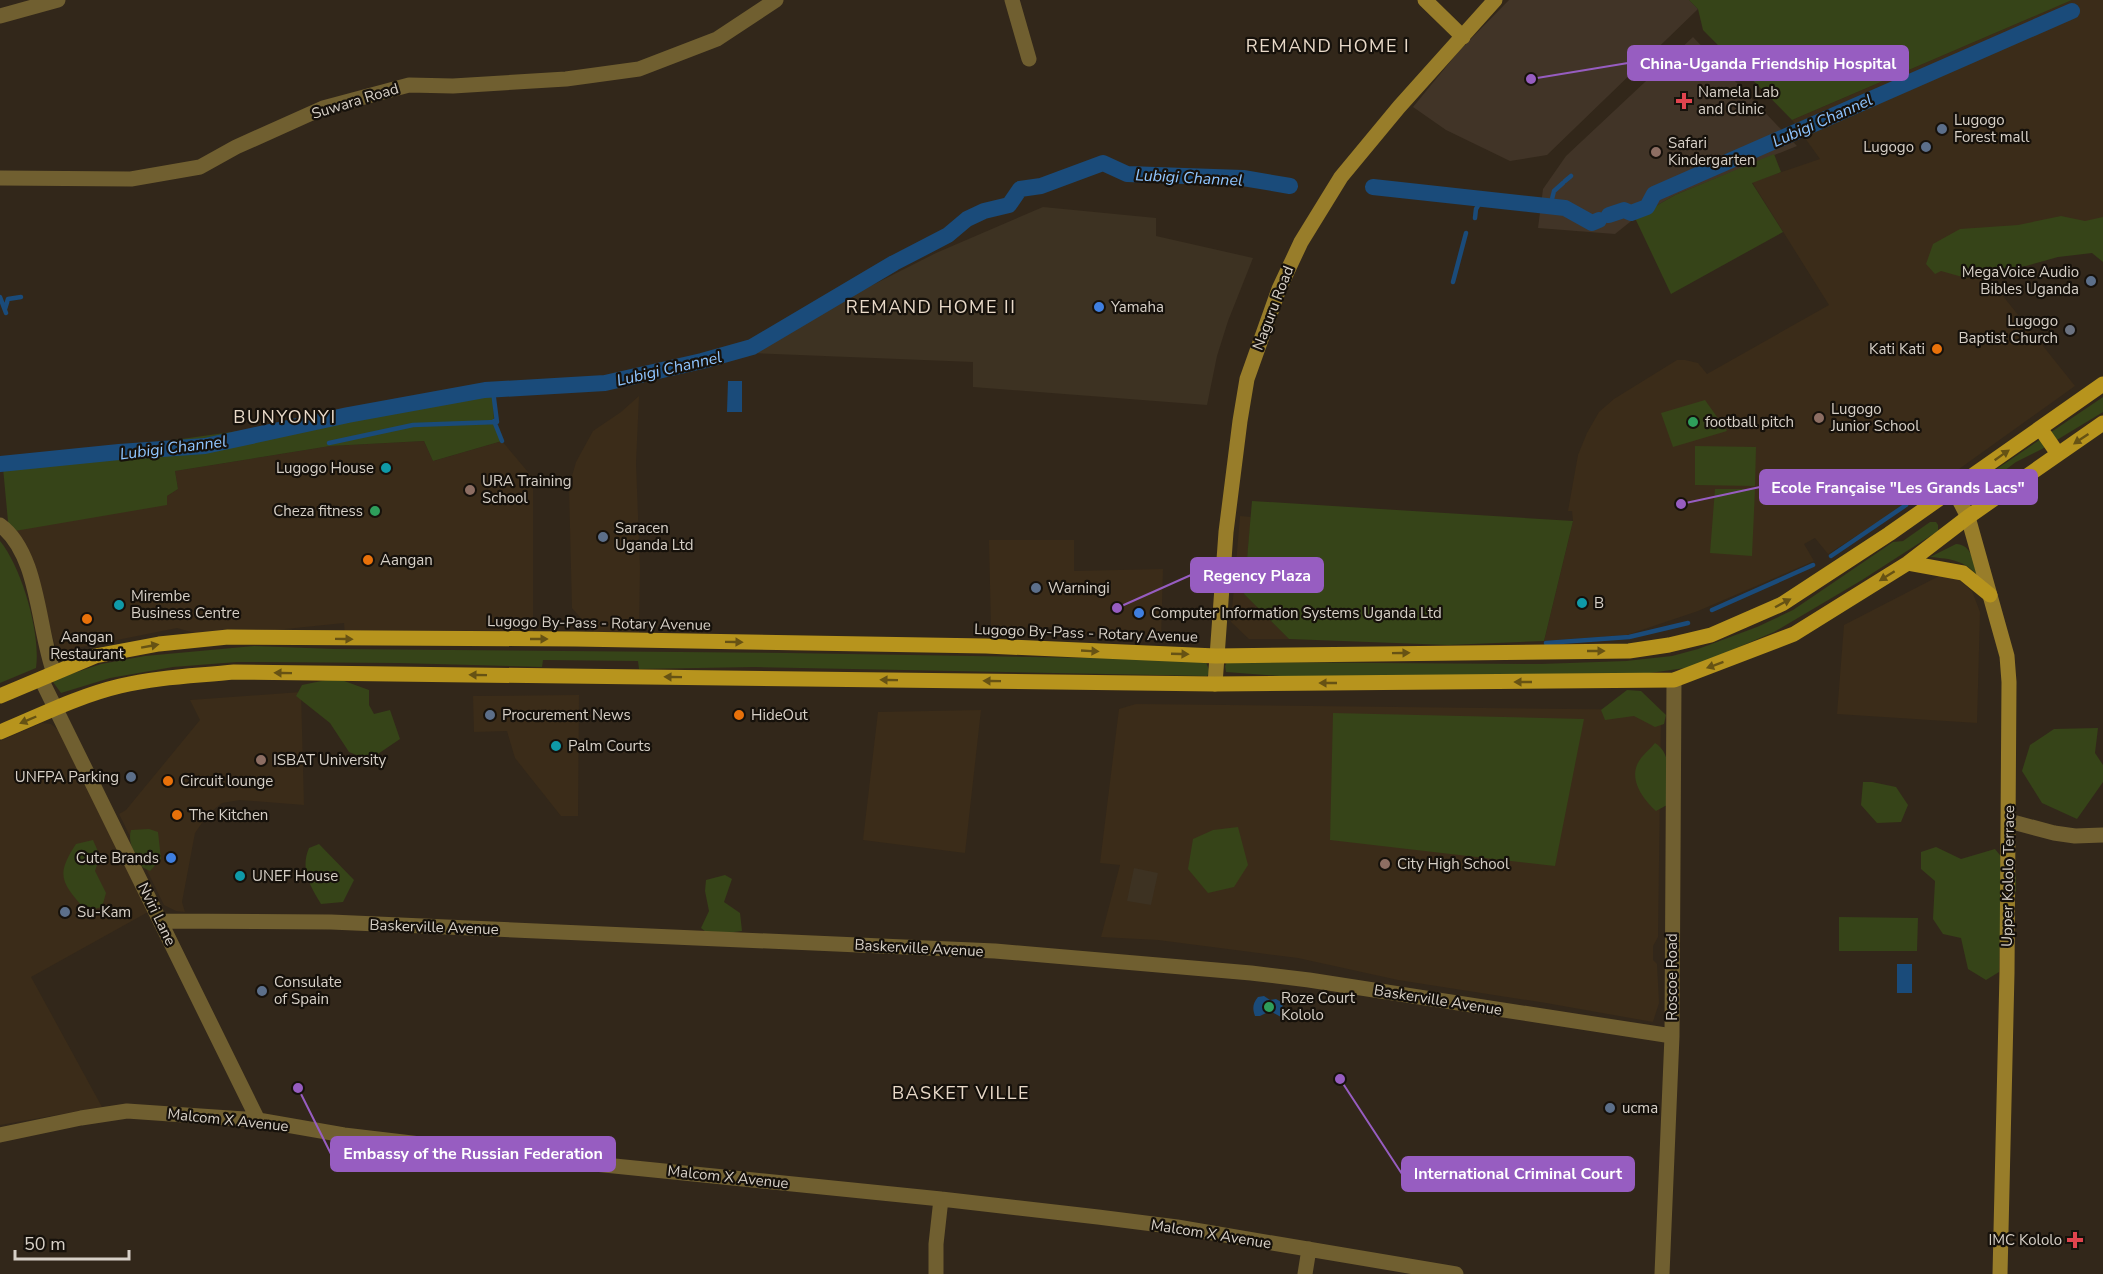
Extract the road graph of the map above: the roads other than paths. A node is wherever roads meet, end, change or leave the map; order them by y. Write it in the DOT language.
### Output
graph roads {
  1 [pos="58,0"];
  2 [pos="776,0"];
  3 [pos="1012,0"];
  4 [pos="1425,0"];
  5 [pos="1495,0"];
  6 [pos="0,16"];
  7 [pos="1463,37"];
  8 [pos="1029,59"];
  9 [pos="0,178"];
  10 [pos="2103,384"];
  11 [pos="2103,423"];
  12 [pos="2040,428"];
  13 [pos="2058,454"];
  14 [pos="1953,488"];
  15 [pos="1968,517"];
  16 [pos="0,525"];
  17 [pos="1908,563"];
  18 [pos="1990,595"];
  19 [pos="1216,656"];
  20 [pos="47,676"];
  21 [pos="1674,680"];
  22 [pos="1215,684"];
  23 [pos="0,696"];
  24 [pos="57,708"];
  25 [pos="0,732"];
  26 [pos="2009,820"];
  27 [pos="2103,835"];
  28 [pos="161,921"];
  29 [pos="1672,1036"];
  30 [pos="258,1120"];
  31 [pos="0,1135"];
  32 [pos="941,1199"];
  33 [pos="1309,1249"];
  34 [pos="936,1274"];
  35 [pos="1305,1274"];
  36 [pos="1456,1274"];
  37 [pos="1662,1274"];
  38 [pos="2000,1274"];
  1 -- 6 [label="street"];
  2 -- 9 [label="street, Suwara Road"];
  3 -- 8 [label="street"];
  4 -- 7 [label="street"];
  5 -- 7 [label="street, Naguru Road"];
  7 -- 19 [label="street, Naguru Road"];
  10 -- 12 [label="main road, Lugogo By-Pass - Rotary Avenue"];
  11 -- 13 [label="main road, one-way"];
  12 -- 13 [label="main road"];
  14 -- 12 [label="main road, Lugogo By-Pass - Rotary Avenue, one-way"];
  13 -- 15 [label="main road"];
  14 -- 15 [label="street, Upper Kololo Terrace"];
  19 -- 14 [label="main road, Lugogo By-Pass - Rotary Avenue, one-way"];
  15 -- 17 [label="main road"];
  15 -- 18 [label="street, Upper Kololo Terrace"];
  16 -- 20 [label="street, Nviri Lane"];
  17 -- 18 [label="main road"];
  17 -- 21 [label="main road, one-way"];
  18 -- 26 [label="street, Upper Kololo Terrace"];
  20 -- 19 [label="main road, Lugogo By-Pass - Rotary Avenue, one-way"];
  19 -- 22 [label="street, Naguru Road"];
  20 -- 23 [label="main road, Lugogo By-Pass - Rotary Avenue"];
  20 -- 24 [label="street, Nviri Lane"];
  21 -- 22 [label="main road, one-way"];
  21 -- 29 [label="street, Roscoe Road"];
  22 -- 24 [label="main road, one-way"];
  24 -- 25 [label="main road, one-way"];
  24 -- 28 [label="street, Nviri Lane"];
  26 -- 27 [label="street"];
  26 -- 38 [label="street, Upper Kololo Terrace"];
  28 -- 29 [label="street, Baskerville Avenue"];
  28 -- 30 [label="street, Nviri Lane"];
  29 -- 37 [label="street, Roscoe Road"];
  30 -- 31 [label="street, Malcom X Avenue"];
  30 -- 32 [label="street, Malcom X Avenue"];
  32 -- 33 [label="street, Malcom X Avenue"];
  32 -- 34 [label="street"];
  33 -- 35 [label="street"];
  33 -- 36 [label="street, Malcom X Avenue"];
}
